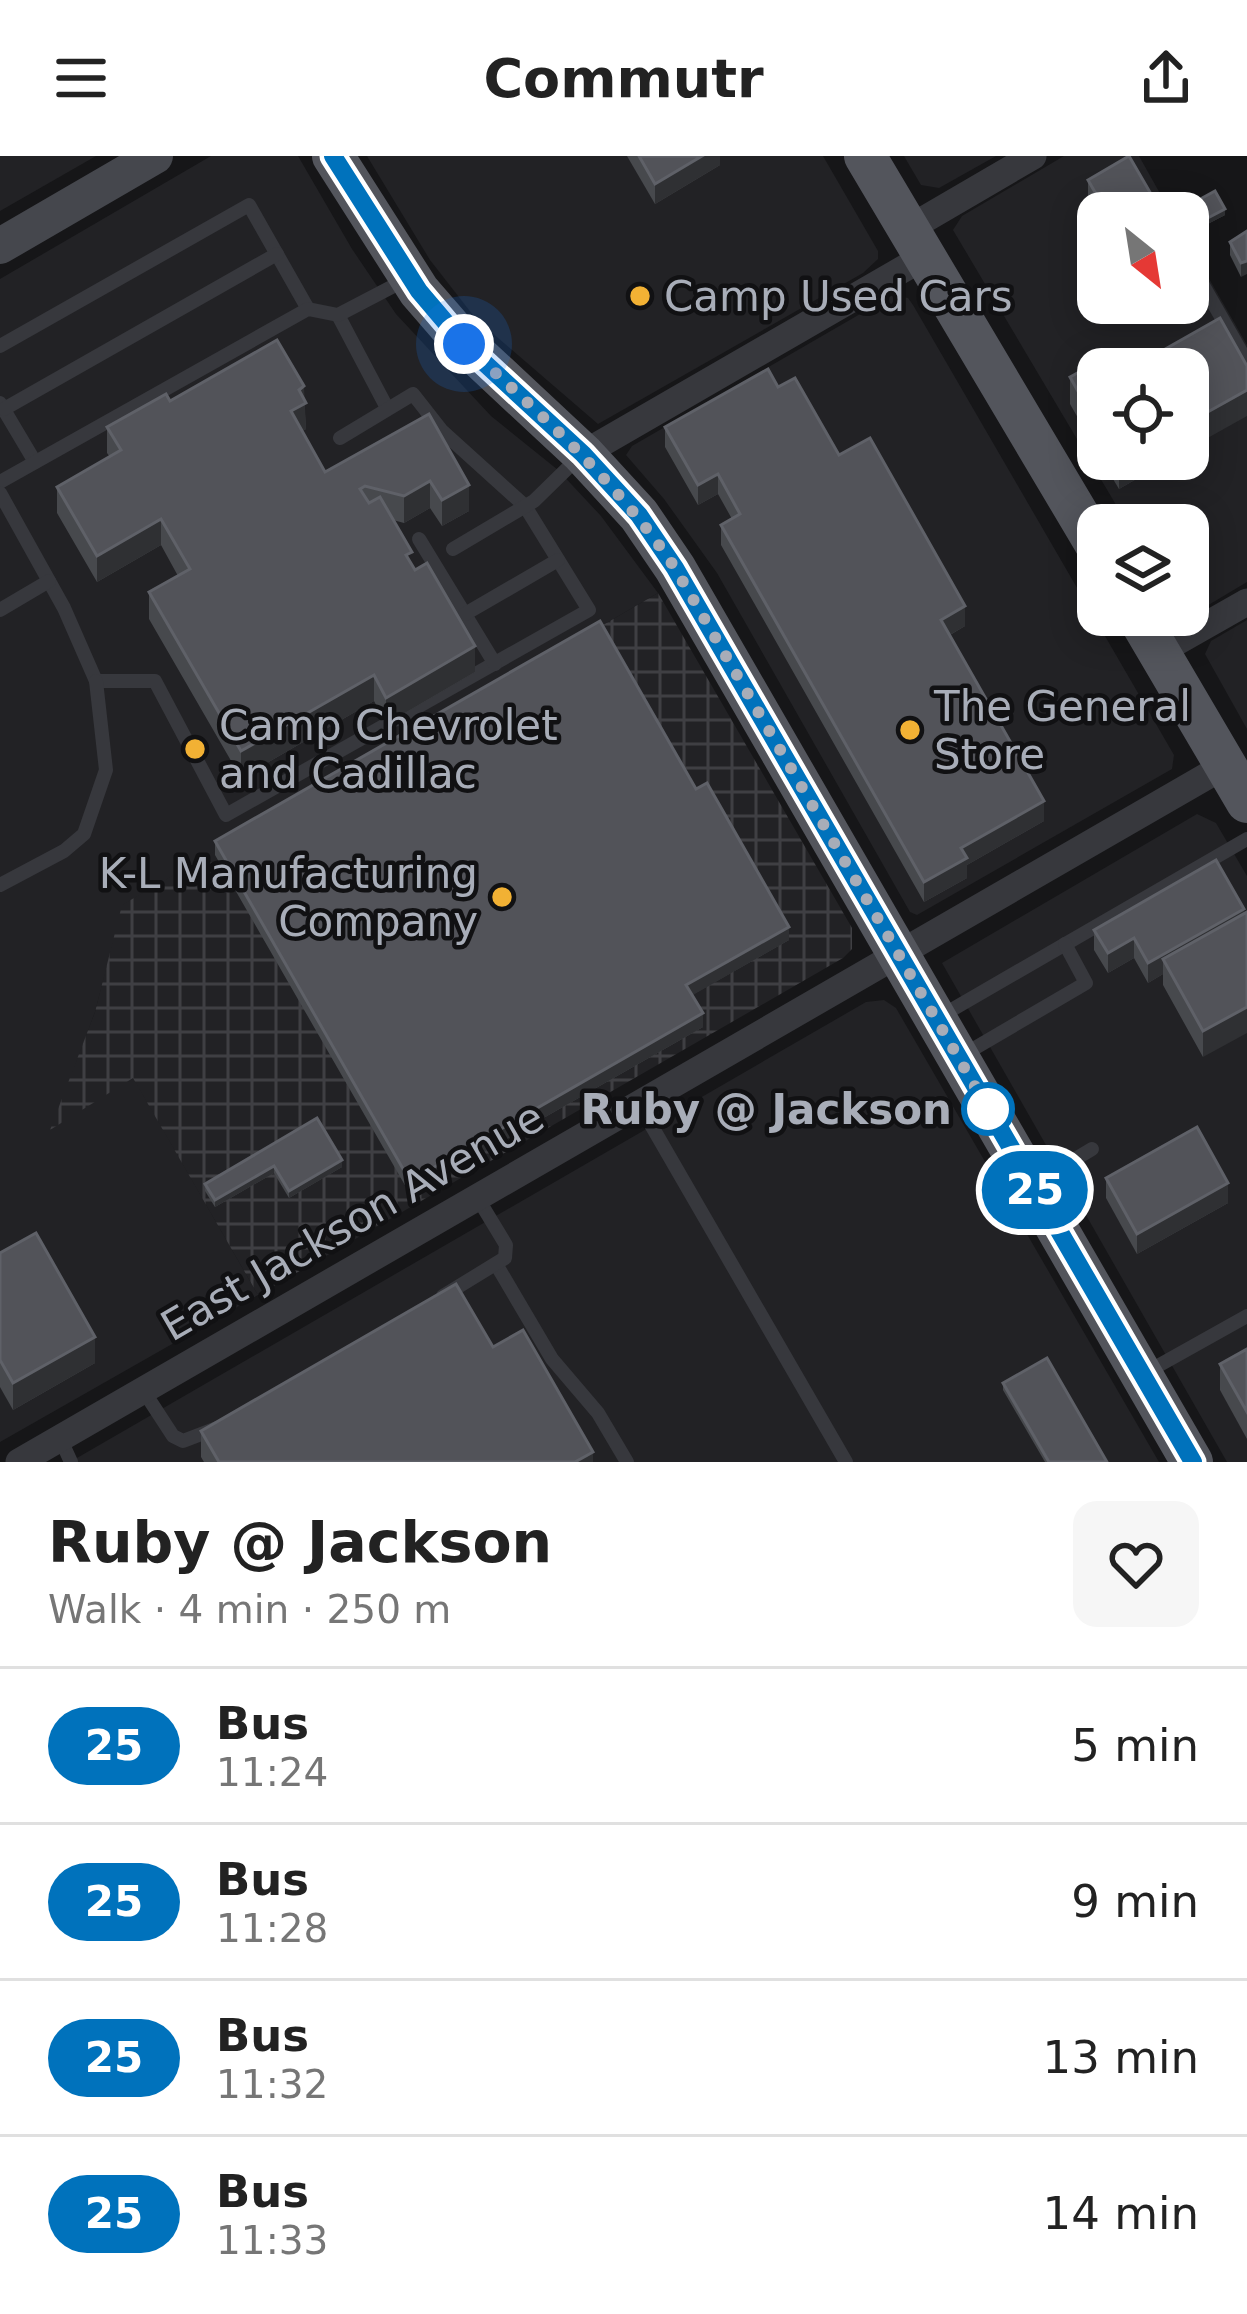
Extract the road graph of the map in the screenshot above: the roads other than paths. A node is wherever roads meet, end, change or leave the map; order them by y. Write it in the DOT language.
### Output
graph roads {
  1 [pos="155,156"];
  2 [pos="333,156"];
  3 [pos="865,156"];
  4 [pos="1030,157"];
  5 [pos="916,243"];
  6 [pos="0,246"];
  7 [pos="277,254"];
  8 [pos="410,278"];
  9 [pos="1209,296"];
  10 [pos="308,310"];
  11 [pos="338,315"];
  12 [pos="0,346"];
  13 [pos="1247,362"];
  14 [pos="2,406"];
  15 [pos="386,406"];
  16 [pos="340,438"];
  17 [pos="583,454"];
  18 [pos="35,462"];
  19 [pos="0,482"];
  20 [pos="0,493"];
  21 [pos="526,506"];
  22 [pos="1077,513"];
  23 [pos="419,539"];
  24 [pos="452,549"];
  25 [pos="559,560"];
  26 [pos="49,581"];
  27 [pos="1247,602"];
  28 [pos="0,610"];
  29 [pos="465,614"];
  30 [pos="1149,636"];
  31 [pos="1159,652"];
  32 [pos="495,664"];
  33 [pos="96,681"];
  34 [pos="1226,765"];
  35 [pos="1247,802"];
  36 [pos="1247,838"];
  37 [pos="0,885"];
  38 [pos="1065,944"];
  39 [pos="898,953"];
  40 [pos="936,1019"];
  41 [pos="958,1058"];
  42 [pos="639,1104"];
  43 [pos="1092,1149"];
  44 [pos="1032,1184"];
  45 [pos="477,1197"];
  46 [pos="496,1264"];
  47 [pos="422,1308"];
  48 [pos="1247,1316"];
  49 [pos="1142,1375"];
  50 [pos="143,1390"];
  51 [pos="239,1414"];
  52 [pos="66,1450"];
  53 [pos="19,1462"];
  54 [pos="627,1462"];
  55 [pos="846,1462"];
  56 [pos="1192,1462"];
  1 -- 6 [label="street"];
  2 -- 8 [label="main road"];
  3 -- 5 [label="main road"];
  4 -- 5 [label="street"];
  5 -- 17 [label="street"];
  5 -- 22 [label="main road"];
  7 -- 10 [label="lane"];
  7 -- 12 [label="lane"];
  7 -- 14 [label="lane"];
  8 -- 11 [label="lane"];
  8 -- 17 [label="main road"];
  9 -- 13 [label="lane"];
  10 -- 11 [label="lane"];
  10 -- 18 [label="lane"];
  11 -- 15 [label="lane"];
  14 -- 18 [label="lane"];
  15 -- 16 [label="lane"];
  15 -- 21 [label="lane"];
  17 -- 21 [label="lane"];
  17 -- 39 [label="main road"];
  18 -- 19 [label="lane"];
  20 -- 26 [label="lane"];
  21 -- 24 [label="lane"];
  21 -- 25 [label="lane"];
  23 -- 29 [label="lane"];
  25 -- 29 [label="lane"];
  25 -- 32 [label="lane"];
  26 -- 28 [label="lane"];
  26 -- 33 [label="lane"];
  27 -- 31 [label="street"];
  29 -- 32 [label="lane"];
  30 -- 31 [label="main road"];
  31 -- 34 [label="main road"];
  32 -- 33 [label="lane"];
  33 -- 37 [label="lane"];
  34 -- 35 [label="main road"];
  34 -- 39 [label="street, East Jackson Avenue"];
  36 -- 38 [label="lane"];
  38 -- 40 [label="lane"];
  38 -- 41 [label="lane"];
  39 -- 40 [label="main road"];
  39 -- 42 [label="street, East Jackson Avenue"];
  40 -- 41 [label="main road"];
  41 -- 44 [label="main road"];
  42 -- 45 [label="street, East Jackson Avenue"];
  42 -- 55 [label="lane"];
  43 -- 44 [label="lane"];
  44 -- 49 [label="main road"];
  45 -- 46 [label="lane"];
  45 -- 50 [label="street, East Jackson Avenue"];
  46 -- 47 [label="lane"];
  46 -- 54 [label="lane"];
  48 -- 49 [label="lane"];
  49 -- 56 [label="main road"];
  50 -- 51 [label="lane"];
  50 -- 52 [label="street, East Jackson Avenue"];
  52 -- 53 [label="street, East Jackson Avenue"];
}
